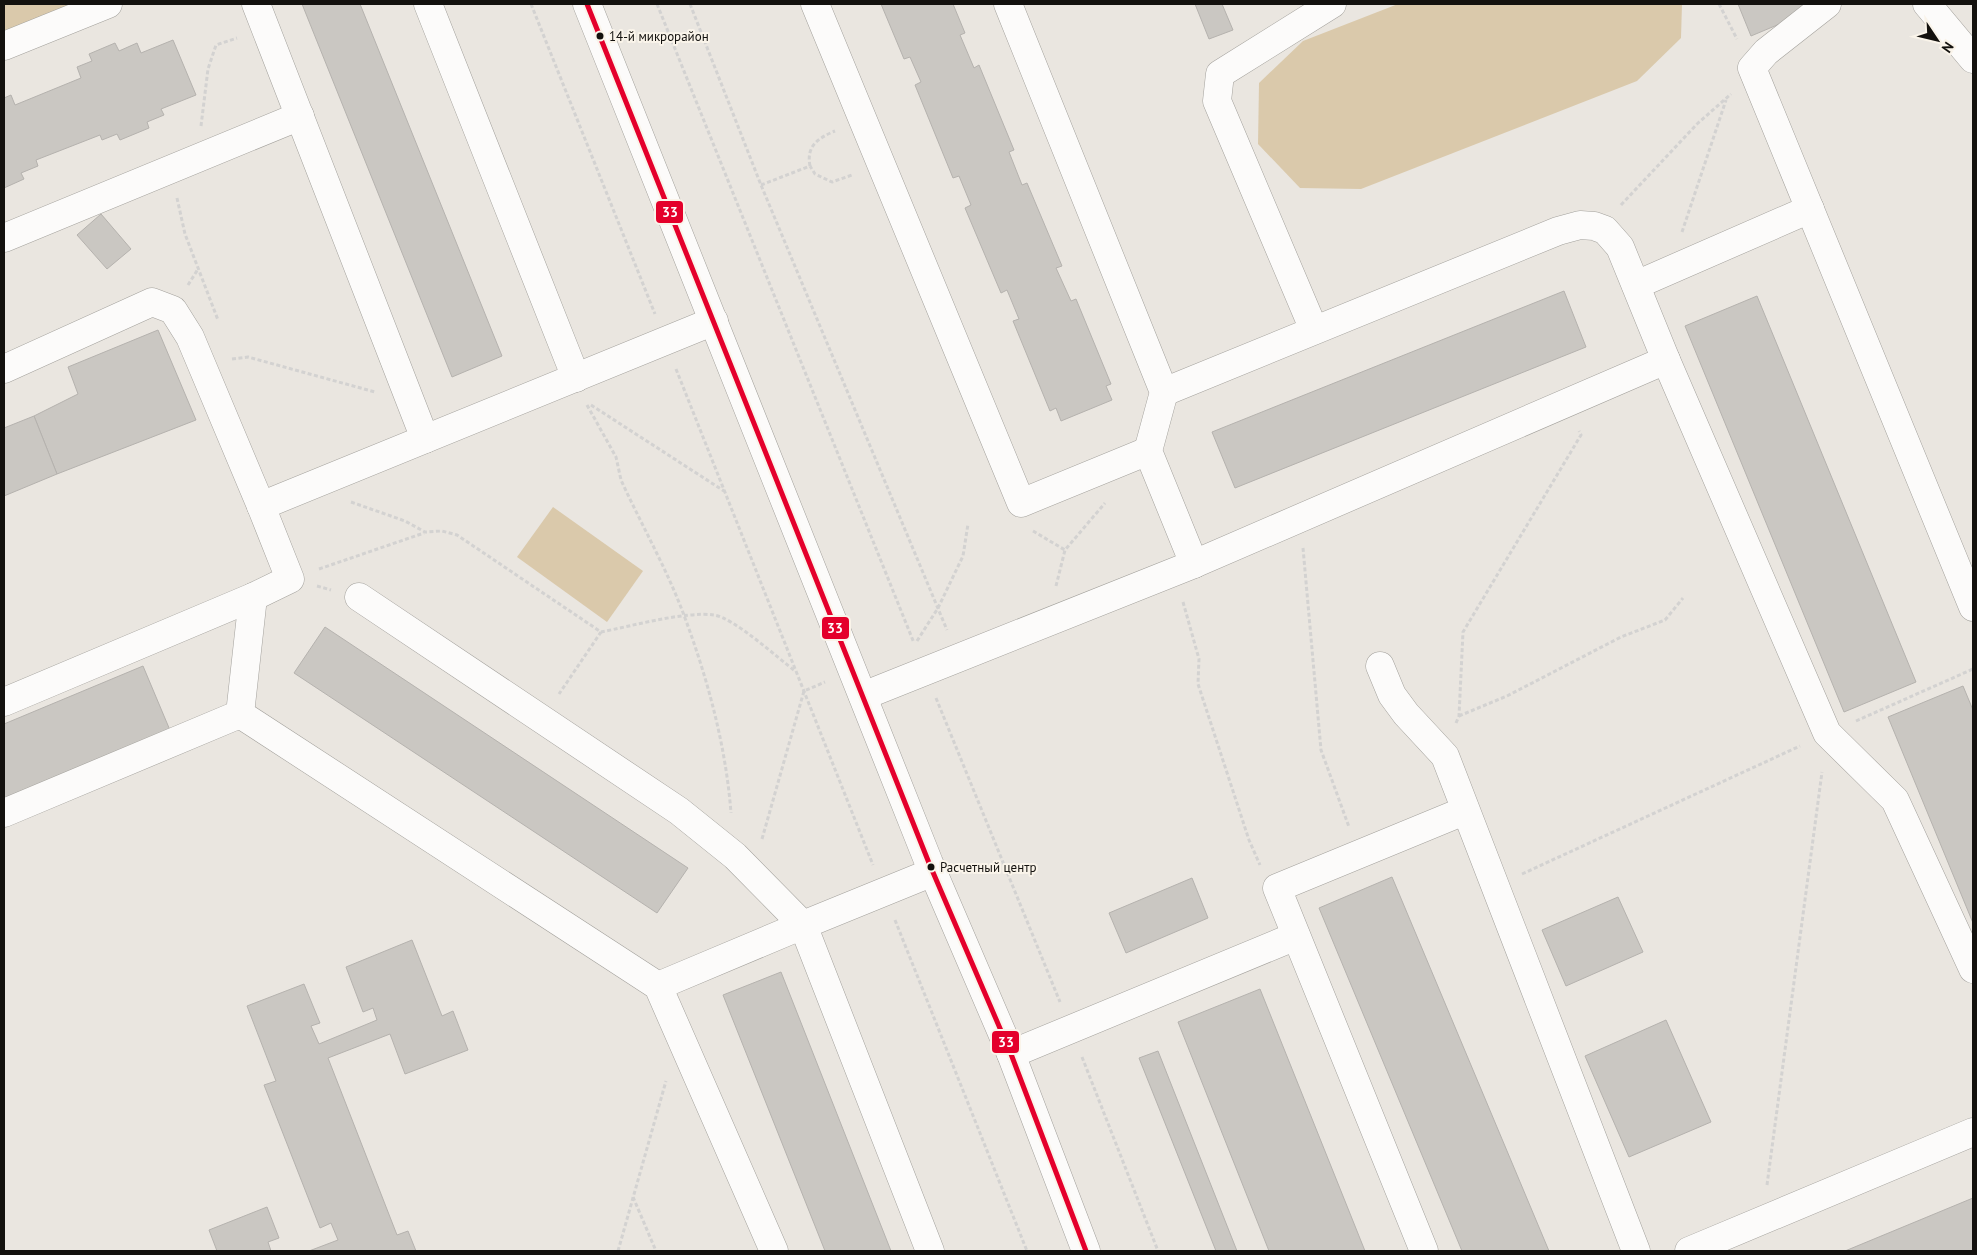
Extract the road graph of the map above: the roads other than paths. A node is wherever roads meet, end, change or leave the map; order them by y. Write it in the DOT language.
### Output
graph roads {
  1 [pos="108,4"];
  2 [pos="256,4"];
  3 [pos="428,4"];
  4 [pos="588,4"];
  5 [pos="815,4"];
  6 [pos="1008,4"];
  7 [pos="1332,4"];
  8 [pos="1827,4"];
  9 [pos="1927,4"];
  10 [pos="4,46"];
  11 [pos="1973,59"];
  12 [pos="300,116"];
  13 [pos="1810,209"];
  14 [pos="4,238"];
  15 [pos="1636,286"];
  16 [pos="714,321"];
  17 [pos="1314,330"];
  18 [pos="1666,360"];
  19 [pos="4,369"];
  20 [pos="576,378"];
  21 [pos="1164,392"];
  22 [pos="425,439"];
  23 [pos="1148,451"];
  24 [pos="261,506"];
  25 [pos="1194,564"];
  26 [pos="254,597"];
  27 [pos="359,597"];
  28 [pos="1973,607"];
  29 [pos="1380,666"];
  30 [pos="863,696"];
  31 [pos="4,702"];
  32 [pos="240,714"];
  33 [pos="1464,810"];
  34 [pos="4,813"];
  35 [pos="933,872"];
  36 [pos="803,925"];
  37 [pos="1296,936"];
  38 [pos="1973,969"];
  39 [pos="658,986"];
  40 [pos="1011,1054"];
  41 [pos="1973,1132"];
  42 [pos="774,1251"];
  43 [pos="930,1251"];
  44 [pos="1086,1251"];
  45 [pos="1424,1251"];
  46 [pos="1636,1251"];
  47 [pos="1689,1251"];
  1 -- 10 [label="street"];
  2 -- 12 [label="street"];
  3 -- 20 [label="street"];
  4 -- 16 [label="street"];
  5 -- 23 [label="street"];
  6 -- 21 [label="street"];
  7 -- 17 [label="street"];
  8 -- 13 [label="street"];
  9 -- 11 [label="street"];
  12 -- 14 [label="street"];
  12 -- 22 [label="street"];
  13 -- 15 [label="street"];
  13 -- 28 [label="street"];
  15 -- 17 [label="street"];
  15 -- 18 [label="street"];
  16 -- 20 [label="street"];
  16 -- 30 [label="street"];
  17 -- 21 [label="street"];
  18 -- 25 [label="street"];
  18 -- 38 [label="street"];
  19 -- 24 [label="street"];
  20 -- 22 [label="street"];
  21 -- 23 [label="street"];
  22 -- 24 [label="street"];
  23 -- 25 [label="street"];
  24 -- 26 [label="street"];
  25 -- 30 [label="street"];
  26 -- 31 [label="street"];
  26 -- 32 [label="street"];
  27 -- 36 [label="street"];
  29 -- 33 [label="street"];
  30 -- 35 [label="street"];
  32 -- 34 [label="street"];
  32 -- 39 [label="street"];
  33 -- 37 [label="street"];
  33 -- 46 [label="street"];
  35 -- 36 [label="street"];
  35 -- 40 [label="street"];
  36 -- 39 [label="street"];
  36 -- 43 [label="street"];
  37 -- 40 [label="street"];
  37 -- 45 [label="street"];
  39 -- 42 [label="street"];
  40 -- 44 [label="street"];
  41 -- 47 [label="street"];
}
